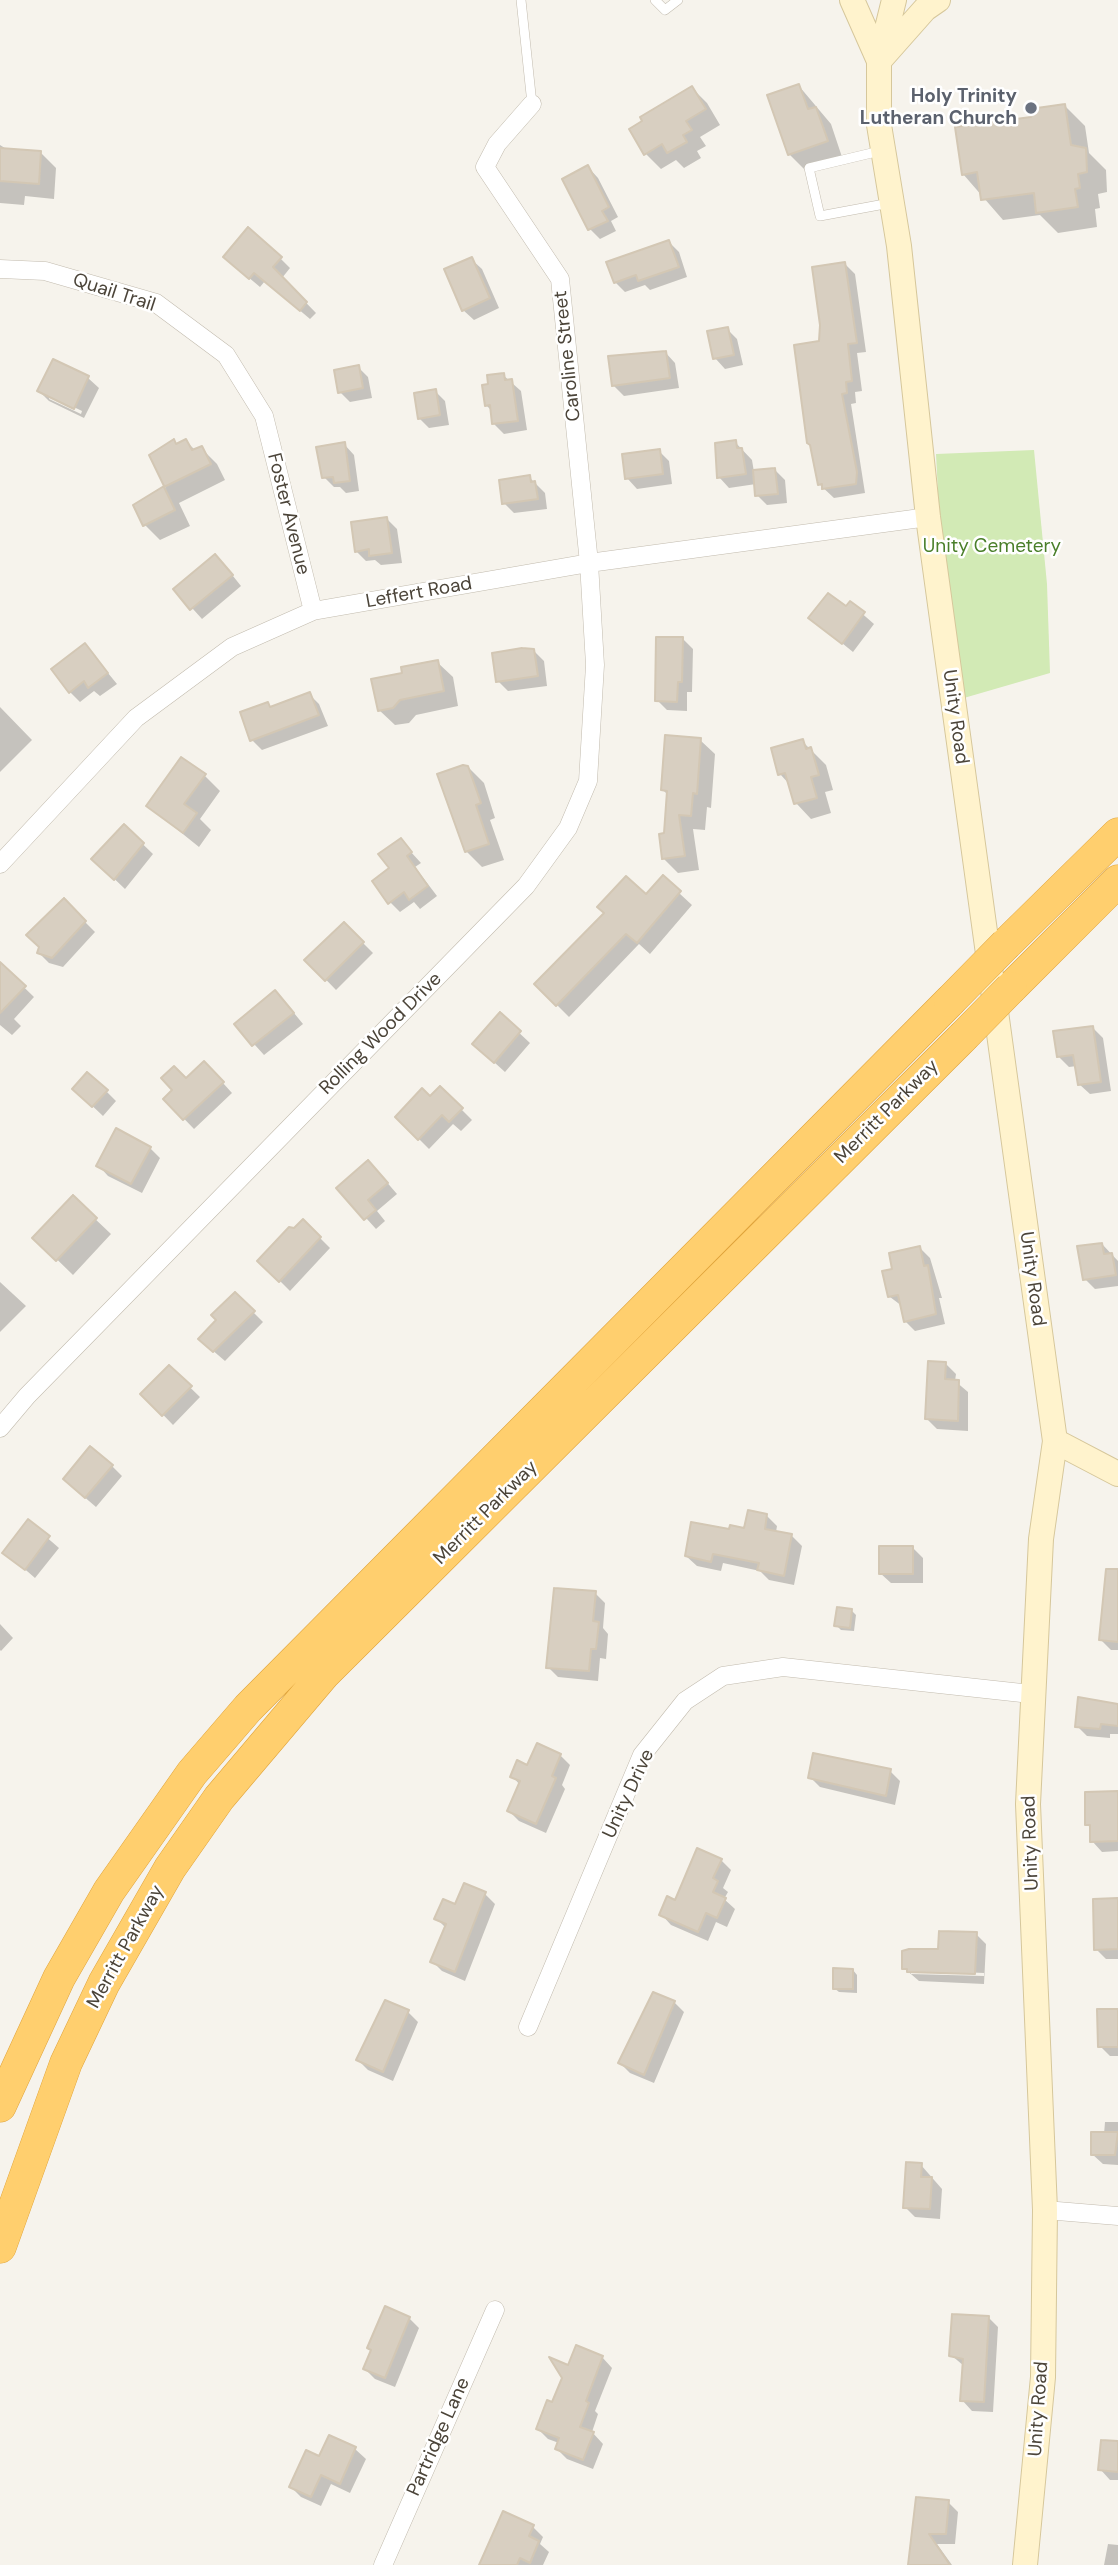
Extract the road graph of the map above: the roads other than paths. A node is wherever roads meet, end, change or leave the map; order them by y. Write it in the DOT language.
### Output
graph roads {
  1 [pos="521,0"];
  2 [pos="655,0"];
  3 [pos="678,0"];
  4 [pos="852,0"];
  5 [pos="894,0"];
  6 [pos="938,0"];
  7 [pos="879,61"];
  8 [pos="532,104"];
  9 [pos="883,151"];
  10 [pos="892,202"];
  11 [pos="0,269"];
  12 [pos="264,416"];
  13 [pos="928,517"];
  14 [pos="589,563"];
  15 [pos="313,611"];
  16 [pos="1118,825"];
  17 [pos="1118,834"];
  18 [pos="0,864"];
  19 [pos="1076,875"];
  20 [pos="1118,881"];
  21 [pos="0,1428"];
  22 [pos="1055,1441"];
  23 [pos="1118,1474"];
  24 [pos="1031,1694"];
  25 [pos="528,2027"];
  26 [pos="0,2106"];
  27 [pos="1045,2210"];
  28 [pos="1118,2216"];
  29 [pos="0,2247"];
  30 [pos="495,2310"];
  31 [pos="383,2565"];
  32 [pos="1025,2565"];
  1 -- 8 [label="lane"];
  2 -- 3 [label="lane"];
  4 -- 7 [label="main road"];
  5 -- 7 [label="main road, Unity Road"];
  6 -- 7 [label="main road"];
  7 -- 9 [label="main road, Unity Road"];
  8 -- 14 [label="street, Caroline Street"];
  9 -- 10 [label="main road, Unity Road"];
  9 -- 10 [label="lane"];
  10 -- 13 [label="main road, Unity Road"];
  11 -- 12 [label="street, Quail Trail"];
  12 -- 15 [label="street, Foster Avenue"];
  13 -- 14 [label="street, Leffert Road"];
  13 -- 22 [label="main road, Unity Road"];
  14 -- 15 [label="street, Leffert Road"];
  14 -- 21 [label="street, Rolling Wood Drive"];
  15 -- 18 [label="street, Leffert Road"];
  16 -- 19 [label="highway"];
  17 -- 19 [label="highway, Merritt Parkway"];
  19 -- 26 [label="highway, Merritt Parkway, bridge"];
  20 -- 29 [label="highway, Merritt Parkway, bridge"];
  22 -- 23 [label="main road"];
  22 -- 24 [label="main road, Unity Road"];
  24 -- 25 [label="street, Unity Drive"];
  24 -- 27 [label="main road, Unity Road"];
  27 -- 28 [label="street"];
  27 -- 32 [label="main road, Unity Road"];
  30 -- 31 [label="street, Partridge Lane"];
}
